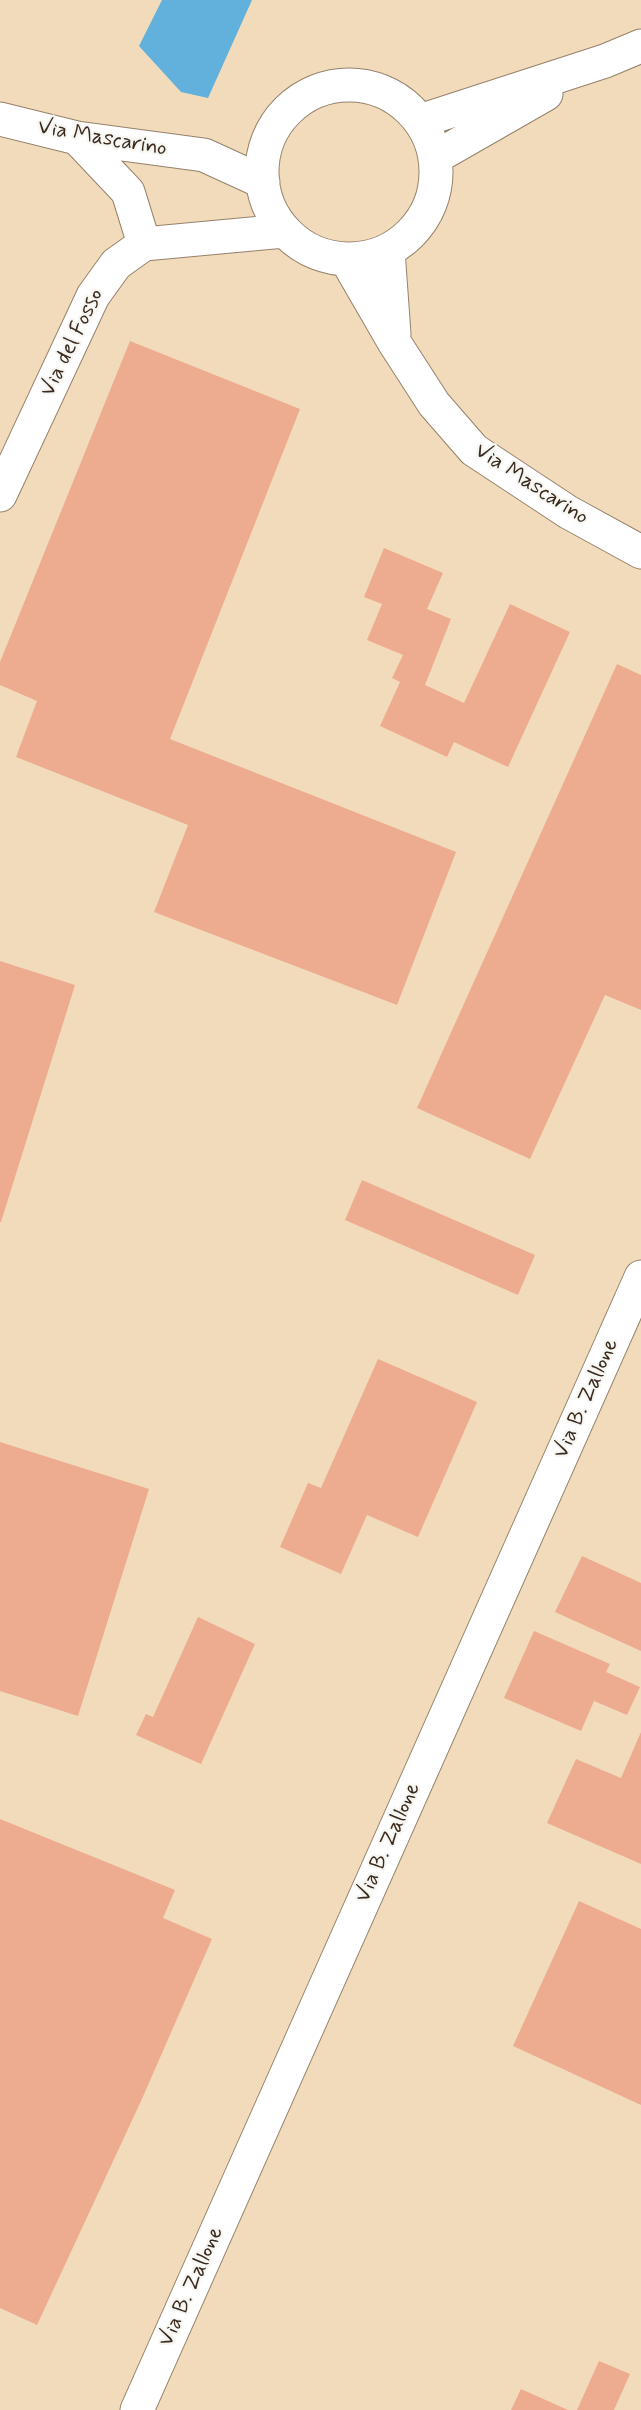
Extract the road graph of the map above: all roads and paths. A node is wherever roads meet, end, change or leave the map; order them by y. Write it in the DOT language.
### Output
graph roads {
  1 [pos="641,46"];
  2 [pos="605,61"];
  3 [pos="0,119"];
  4 [pos="420,121"];
  5 [pos="77,138"];
  6 [pos="268,140"];
  7 [pos="204,155"];
  8 [pos="436,157"];
  9 [pos="264,190"];
  10 [pos="284,231"];
  11 [pos="223,236"];
  12 [pos="144,244"];
  13 [pos="388,251"];
  14 [pos="346,260"];
  15 [pos="394,342"];
  16 [pos="0,495"];
  17 [pos="641,552"];
  18 [pos="641,1277"];
  19 [pos="137,2410"];
  1 -- 2 [label="street"];
  2 -- 4 [label="street"];
  2 -- 8 [label="street"];
  3 -- 5 [label="street, Via Mascarino"];
  4 -- 6 [label="street"];
  4 -- 8 [label="street"];
  5 -- 7 [label="street, Via Mascarino"];
  5 -- 12 [label="street"];
  6 -- 7 [label="street"];
  6 -- 9 [label="street"];
  7 -- 9 [label="street"];
  8 -- 13 [label="street"];
  9 -- 10 [label="street"];
  9 -- 11 [label="street"];
  10 -- 11 [label="street, Via del Fosso"];
  10 -- 14 [label="street"];
  11 -- 12 [label="street, Via del Fosso"];
  12 -- 16 [label="street, Via del Fosso"];
  13 -- 14 [label="street"];
  13 -- 15 [label="street"];
  14 -- 15 [label="street, Via Mascarino"];
  15 -- 17 [label="street, Via Mascarino"];
  18 -- 19 [label="street, Via B. Zallone"];
}
